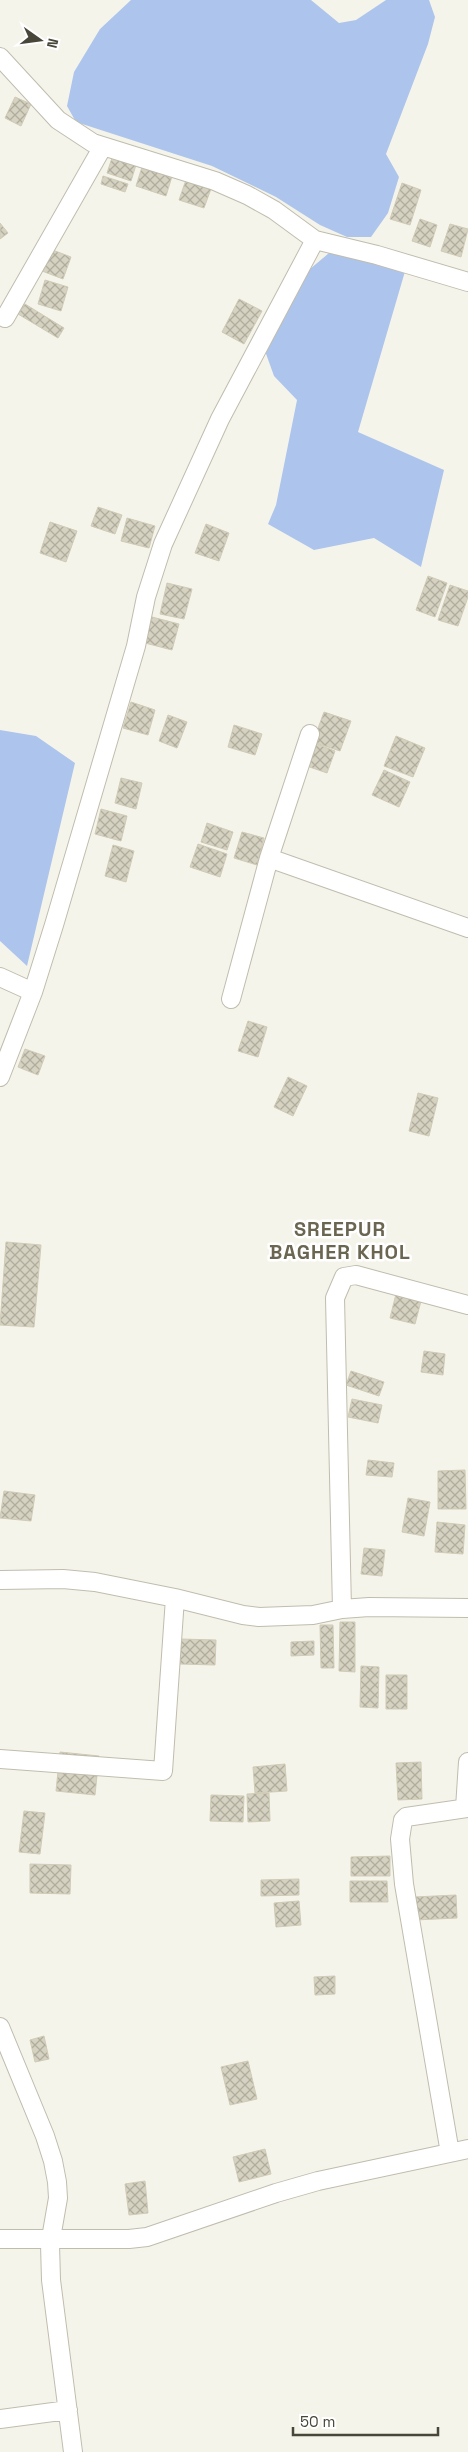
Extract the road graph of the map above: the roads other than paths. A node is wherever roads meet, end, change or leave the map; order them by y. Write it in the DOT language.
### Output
graph roads {
  1 [pos="0,58"];
  2 [pos="102,148"];
  3 [pos="315,240"];
  4 [pos="468,282"];
  5 [pos="5,318"];
  6 [pos="310,734"];
  7 [pos="269,858"];
  8 [pos="468,928"];
  9 [pos="0,978"];
  10 [pos="33,992"];
  11 [pos="231,999"];
  12 [pos="0,1077"];
  13 [pos="468,1305"];
  14 [pos="0,1580"];
  15 [pos="175,1598"];
  16 [pos="468,1608"];
  17 [pos="342,1609"];
  18 [pos="0,1759"];
  19 [pos="468,1762"];
  20 [pos="467,1808"];
  21 [pos="0,2027"];
  22 [pos="468,2149"];
  23 [pos="450,2153"];
  24 [pos="50,2237"];
  25 [pos="0,2239"];
  26 [pos="68,2410"];
  27 [pos="0,2419"];
  28 [pos="73,2452"];
  1 -- 2 [label="street"];
  2 -- 3 [label="street"];
  2 -- 5 [label="street"];
  3 -- 4 [label="street"];
  3 -- 10 [label="street"];
  6 -- 7 [label="street"];
  7 -- 8 [label="street"];
  7 -- 11 [label="street"];
  9 -- 10 [label="street"];
  10 -- 12 [label="street"];
  13 -- 17 [label="street"];
  14 -- 15 [label="street"];
  15 -- 17 [label="street"];
  15 -- 18 [label="street"];
  16 -- 17 [label="street"];
  19 -- 20 [label="street"];
  20 -- 23 [label="street"];
  21 -- 24 [label="street"];
  22 -- 23 [label="street"];
  23 -- 24 [label="street"];
  24 -- 25 [label="street"];
  24 -- 26 [label="street"];
  26 -- 27 [label="street"];
  26 -- 28 [label="street"];
}
